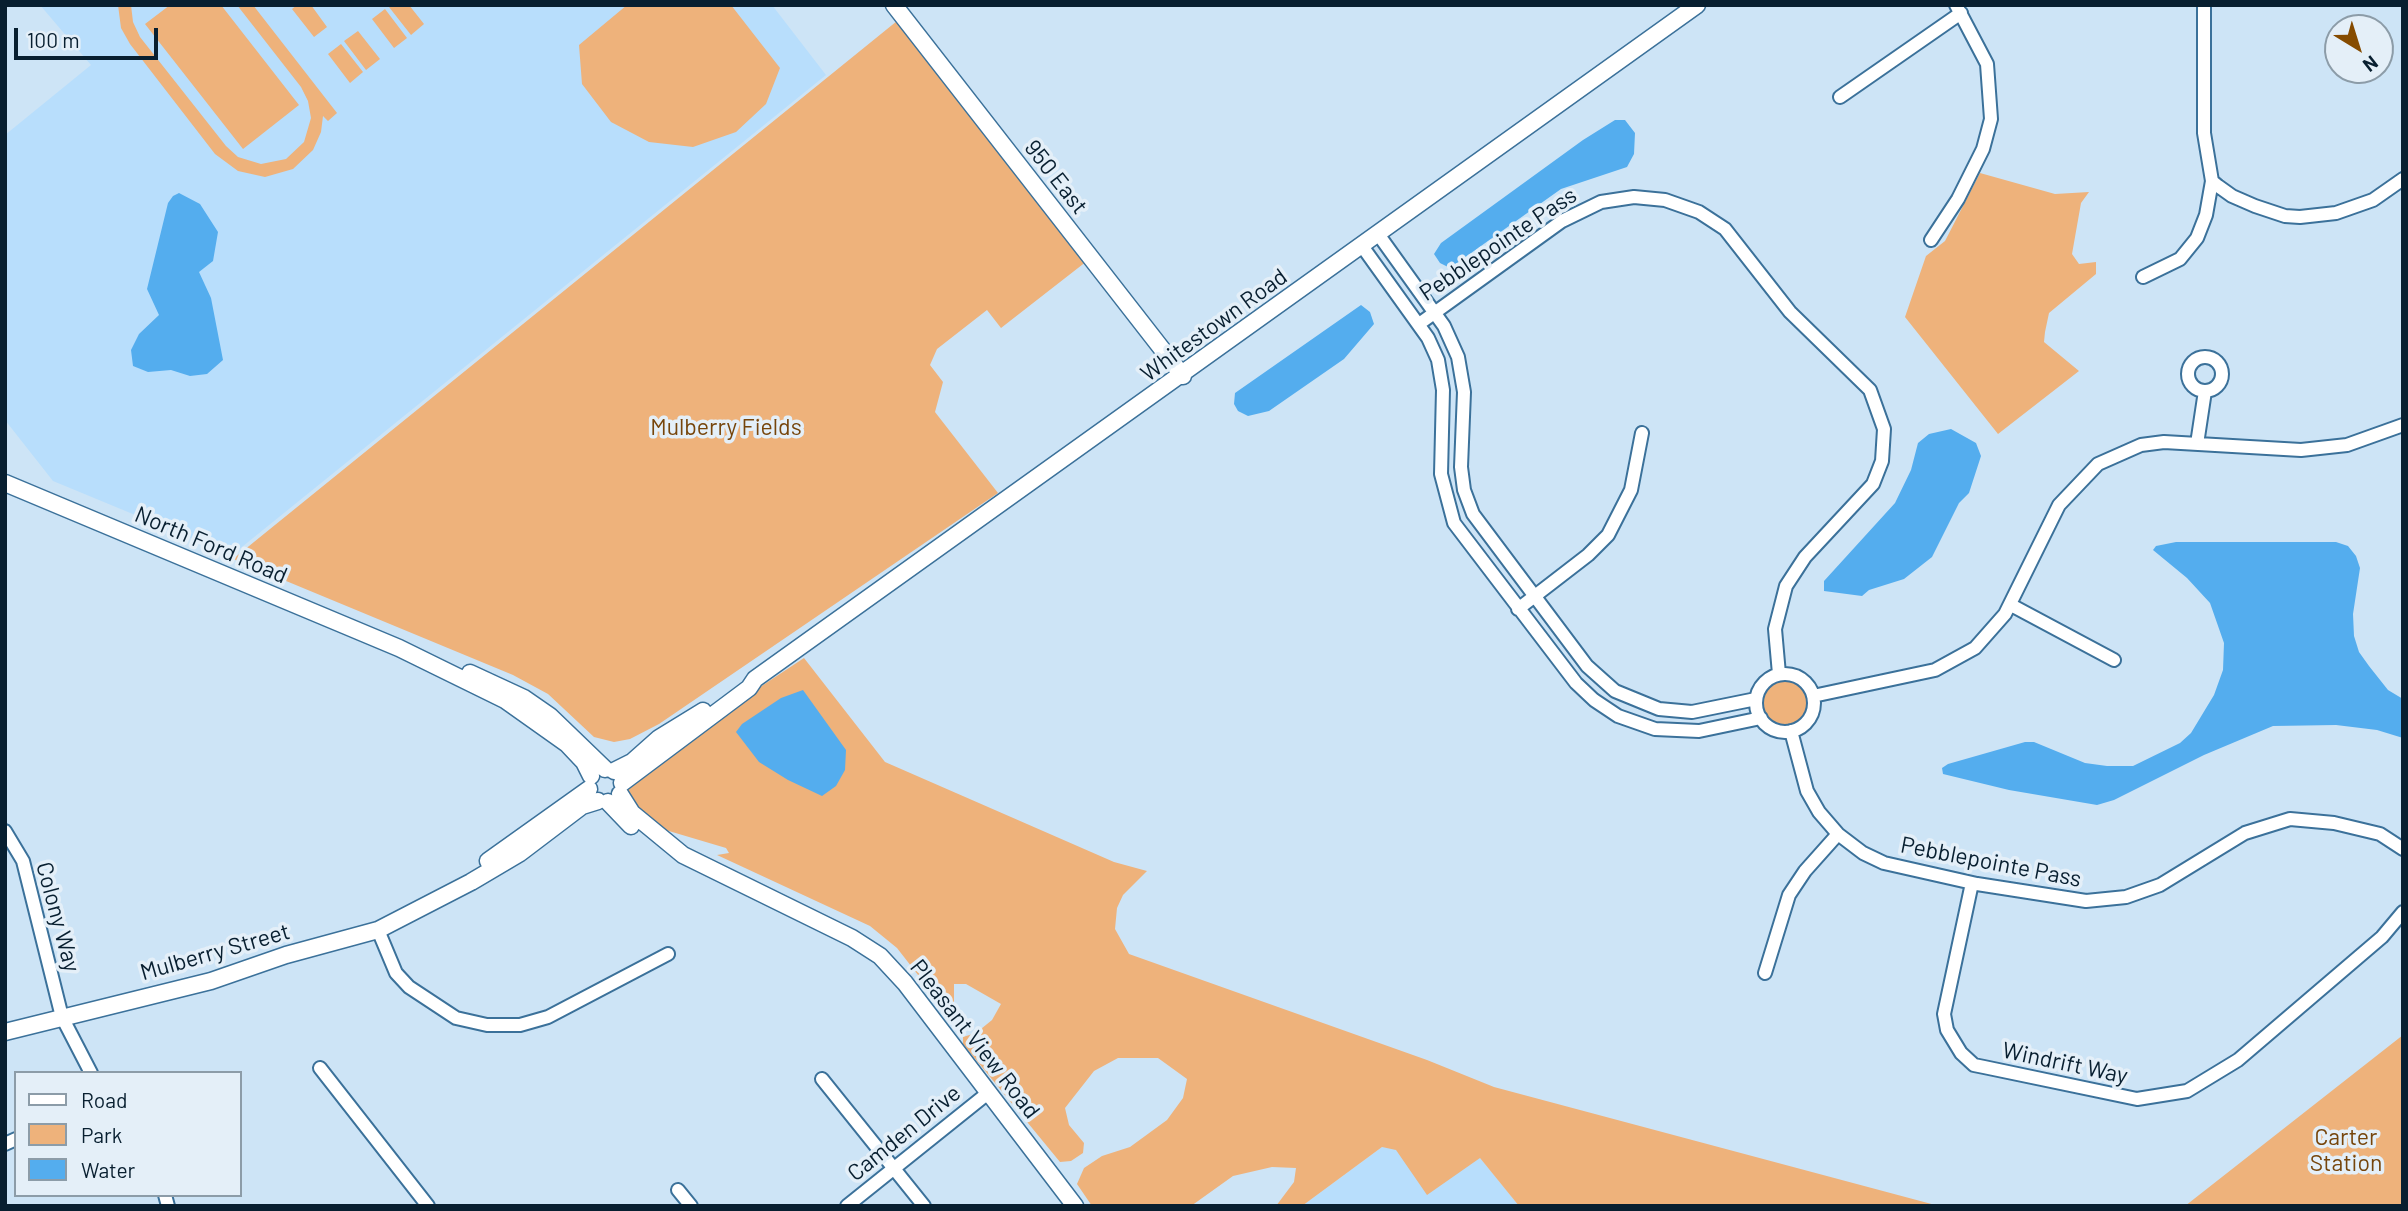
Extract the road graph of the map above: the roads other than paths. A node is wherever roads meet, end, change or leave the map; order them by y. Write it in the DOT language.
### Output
graph roads {
  1 [pos="894,5"];
  2 [pos="1697,5"];
  3 [pos="2204,5"];
  4 [pos="1959,9"];
  5 [pos="1840,97"];
  6 [pos="2403,178"];
  7 [pos="2212,181"];
  8 [pos="1378,234"];
  9 [pos="1931,240"];
  10 [pos="1362,246"];
  11 [pos="2143,277"];
  12 [pos="1435,313"];
  13 [pos="1419,324"];
  14 [pos="1183,376"];
  15 [pos="2205,391"];
  16 [pos="2403,425"];
  17 [pos="1642,433"];
  18 [pos="2197,444"];
  19 [pos="5,483"];
  20 [pos="1534,597"];
  21 [pos="2011,605"];
  22 [pos="1518,609"];
  23 [pos="2114,660"];
  24 [pos="1779,674"];
  25 [pos="755,679"];
  26 [pos="1814,696"];
  27 [pos="1756,699"];
  28 [pos="1761,718"];
  29 [pos="1791,731"];
  30 [pos="605,783"];
  31 [pos="5,831"];
  32 [pos="1838,834"];
  33 [pos="2403,849"];
  34 [pos="1972,883"];
  35 [pos="2403,912"];
  36 [pos="378,930"];
  37 [pos="668,954"];
  38 [pos="1765,974"];
  39 [pos="62,1017"];
  40 [pos="5,1032"];
  41 [pos="320,1068"];
  42 [pos="90,1071"];
  43 [pos="822,1079"];
  44 [pos="988,1093"];
  45 [pos="894,1168"];
  46 [pos="678,1190"];
  47 [pos="428,1206"];
  48 [pos="691,1206"];
  49 [pos="847,1206"];
  50 [pos="924,1206"];
  51 [pos="1075,1206"];
  1 -- 14 [label="street, 950 East"];
  2 -- 8 [label="street, Whitestown Road"];
  3 -- 7 [label="street"];
  4 -- 5 [label="street"];
  4 -- 9 [label="street"];
  6 -- 7 [label="street"];
  7 -- 11 [label="street"];
  8 -- 10 [label="street, Whitestown Road"];
  8 -- 12 [label="street"];
  10 -- 13 [label="street"];
  10 -- 14 [label="street, Whitestown Road"];
  12 -- 13 [label="street, Pebblepointe Pass"];
  12 -- 20 [label="street"];
  12 -- 24 [label="street, Pebblepointe Pass"];
  13 -- 22 [label="street"];
  14 -- 25 [label="street, Whitestown Road"];
  15 -- 18 [label="street"];
  16 -- 18 [label="street"];
  17 -- 20 [label="street"];
  18 -- 21 [label="street"];
  19 -- 30 [label="street, North Ford Road"];
  20 -- 22 [label="street"];
  20 -- 27 [label="street"];
  21 -- 23 [label="street"];
  21 -- 26 [label="street"];
  22 -- 28 [label="street"];
  24 -- 26 [label="street"];
  24 -- 27 [label="street"];
  25 -- 30 [label="street, Whitestown Road"];
  25 -- 30 [label="street, Whitestown Road"];
  26 -- 29 [label="street"];
  27 -- 28 [label="street"];
  28 -- 29 [label="street"];
  29 -- 32 [label="street, Pebblepointe Pass"];
  30 -- 36 [label="street, Mulberry Street"];
  30 -- 44 [label="street, Pleasant View Road"];
  31 -- 39 [label="street, Colony Way"];
  32 -- 34 [label="street, Pebblepointe Pass"];
  32 -- 38 [label="street"];
  33 -- 34 [label="street, Pebblepointe Pass"];
  34 -- 35 [label="street, Windrift Way"];
  36 -- 37 [label="street"];
  36 -- 39 [label="street, Mulberry Street"];
  39 -- 40 [label="street, Mulberry Street"];
  39 -- 42 [label="street, Colony Way"];
  41 -- 47 [label="street"];
  43 -- 45 [label="street"];
  44 -- 45 [label="street, Camden Drive"];
  44 -- 51 [label="street, Pleasant View Road"];
  45 -- 49 [label="street, Camden Drive"];
  45 -- 50 [label="street"];
  46 -- 48 [label="street"];
}
